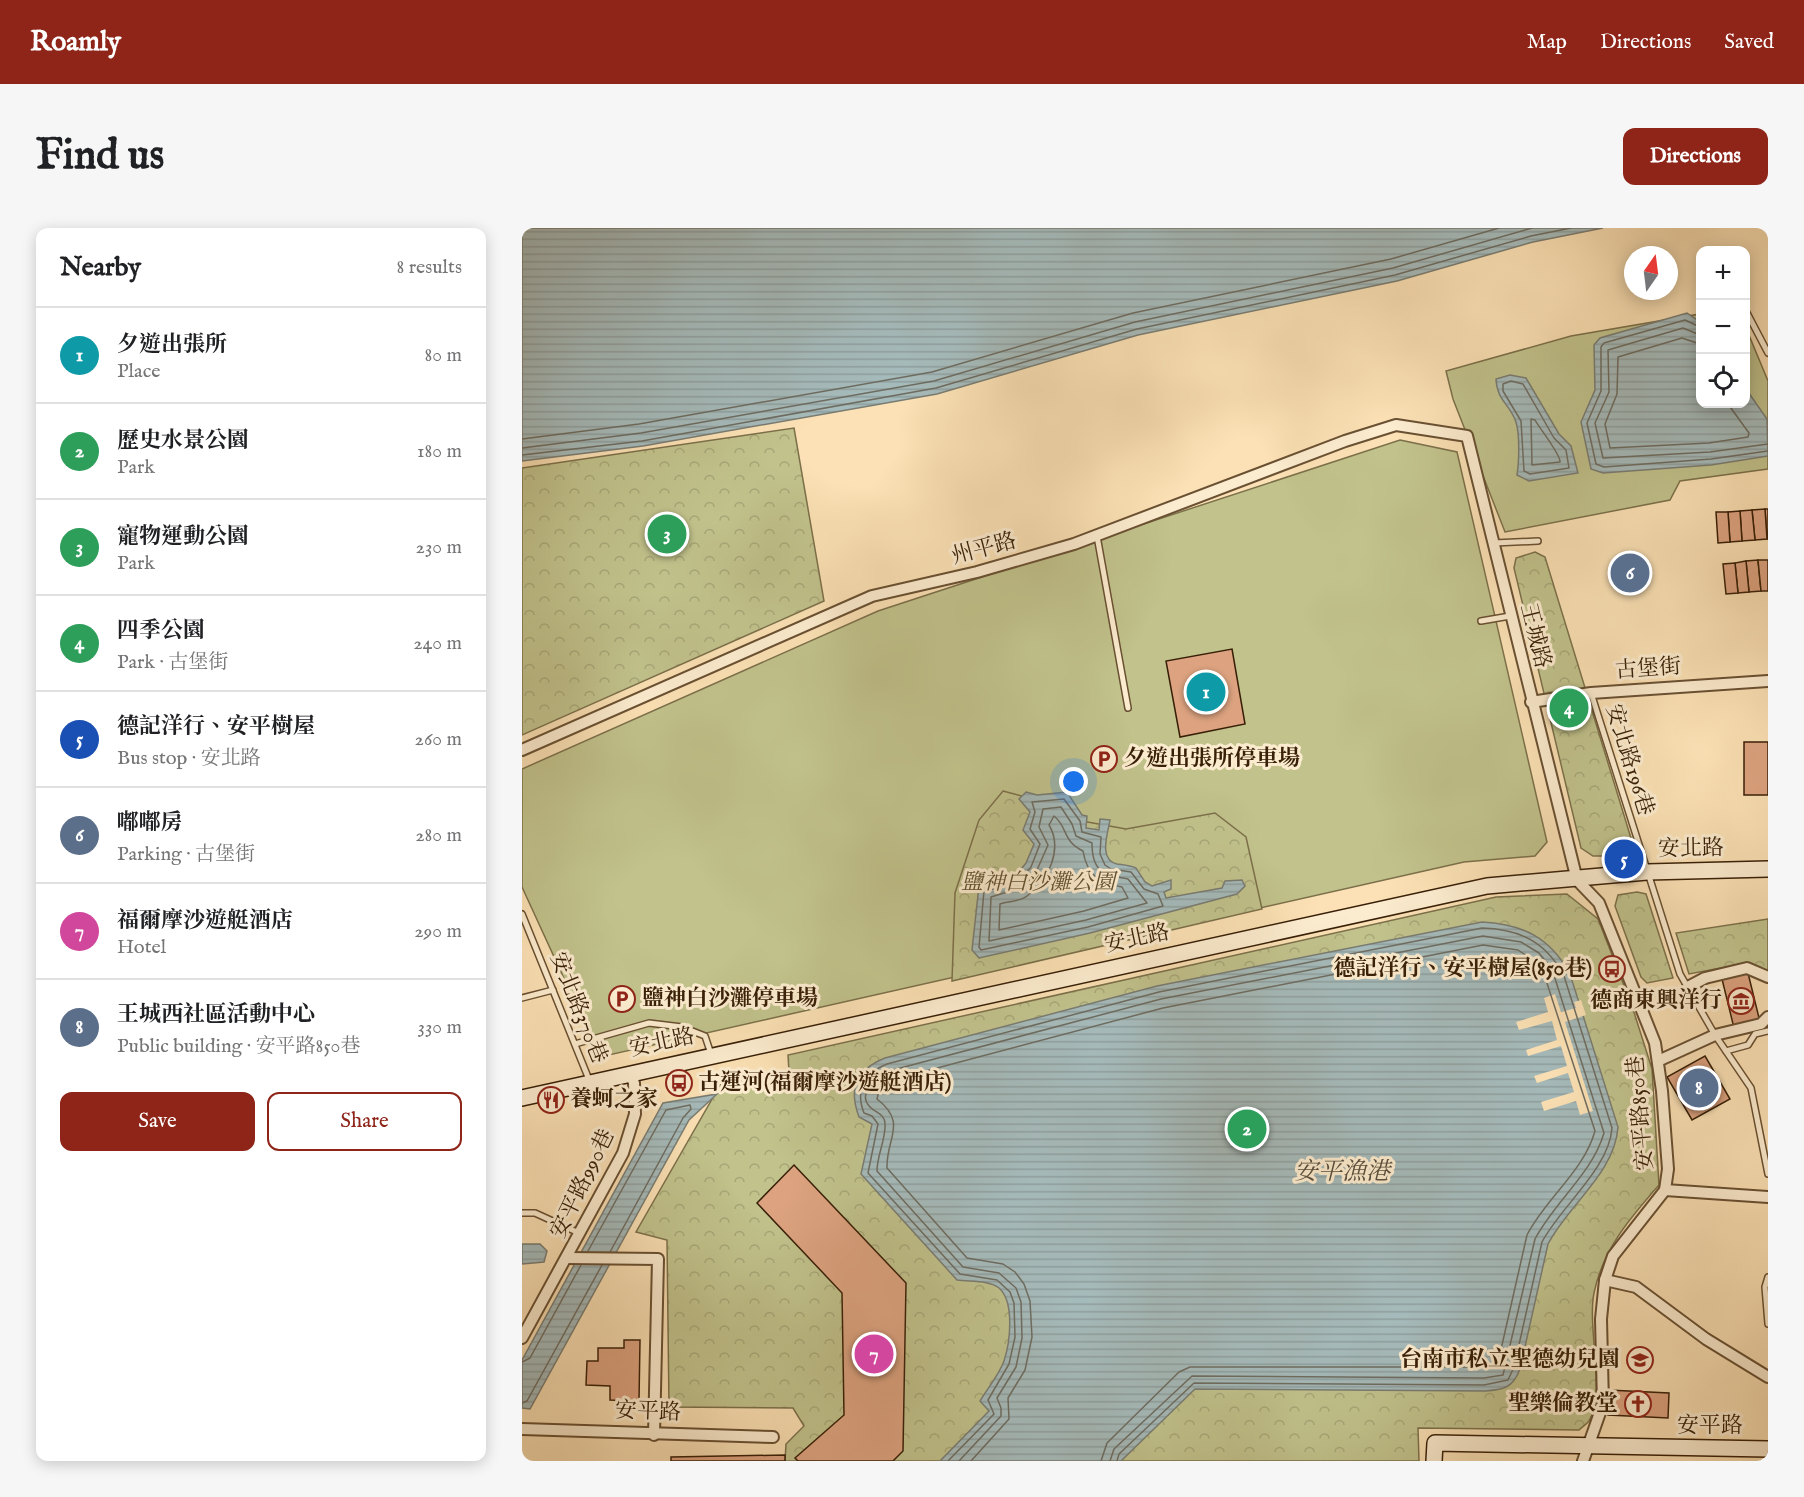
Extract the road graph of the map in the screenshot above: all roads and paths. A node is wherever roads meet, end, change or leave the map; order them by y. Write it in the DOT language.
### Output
graph roads {
  1 [pos="1750,319"];
  2 [pos="1768,353"];
  3 [pos="1467,436"];
  4 [pos="1097,536"];
  5 [pos="1538,541"];
  6 [pos="1492,543"];
  7 [pos="1510,616"];
  8 [pos="1480,621"];
  9 [pos="1768,681"];
  10 [pos="1591,693"];
  11 [pos="1531,702"];
  12 [pos="1128,708"];
  13 [pos="522,750"];
  14 [pos="1768,870"];
  15 [pos="1647,872"];
  16 [pos="1577,880"];
  17 [pos="522,915"];
  18 [pos="1768,977"];
  19 [pos="1688,987"];
  20 [pos="553,990"];
  21 [pos="522,998"];
  22 [pos="1768,1017"];
  23 [pos="1768,1031"];
  24 [pos="1715,1035"];
  25 [pos="575,1044"];
  26 [pos="1726,1051"];
  27 [pos="712,1055"];
  28 [pos="1658,1061"];
  29 [pos="630,1073"];
  30 [pos="591,1082"];
  31 [pos="522,1098"];
  32 [pos="1768,1174"];
  33 [pos="1665,1190"];
  34 [pos="1768,1197"];
  35 [pos="522,1213"];
  36 [pos="580,1234"];
  37 [pos="568,1258"];
  38 [pos="1768,1277"];
  39 [pos="1605,1280"];
  40 [pos="1768,1324"];
  41 [pos="522,1338"];
  42 [pos="1767,1373"];
  43 [pos="522,1429"];
  44 [pos="654,1435"];
  45 [pos="773,1437"];
  46 [pos="1768,1449"];
  47 [pos="1585,1454"];
  48 [pos="1434,1461"];
  1 -- 2 [label="lane"];
  3 -- 4 [label="street, 州平路"];
  3 -- 6 [label="street, 王城路"];
  4 -- 12 [label="lane"];
  4 -- 13 [label="street, 州平路"];
  5 -- 6 [label="lane"];
  6 -- 7 [label="street, 王城路"];
  7 -- 8 [label="lane"];
  7 -- 11 [label="street, 王城路"];
  9 -- 10 [label="street, 古堡街"];
  10 -- 11 [label="street, 古堡街"];
  10 -- 15 [label="lane, 安北路196巷"];
  11 -- 16 [label="street, 王城路"];
  14 -- 15 [label="street, 安北路"];
  15 -- 16 [label="street, 安北路"];
  15 -- 19 [label="lane, 安北路196巷"];
  16 -- 27 [label="street, 安北路"];
  16 -- 28 [label="street, 安平路850巷"];
  17 -- 20 [label="lane, 安北路370巷"];
  18 -- 19 [label="street"];
  19 -- 24 [label="lane, 安北路196巷"];
  20 -- 21 [label="lane"];
  20 -- 25 [label="lane, 安北路370巷"];
  22 -- 24 [label="street"];
  23 -- 26 [label="lane"];
  24 -- 26 [label="lane, 安北路196巷"];
  24 -- 28 [label="street"];
  25 -- 27 [label="lane"];
  25 -- 30 [label="lane, 安北路370巷"];
  26 -- 32 [label="lane, 安北路196巷"];
  27 -- 29 [label="street, 安北路"];
  28 -- 33 [label="street, 安平路850巷"];
  29 -- 30 [label="street, 安北路"];
  29 -- 36 [label="street, 安平路990巷"];
  30 -- 31 [label="street, 安北路"];
  33 -- 34 [label="street"];
  33 -- 39 [label="street, 安平路850巷"];
  35 -- 36 [label="lane"];
  36 -- 37 [label="street, 安平路990巷"];
  37 -- 41 [label="street, 安平路990巷"];
  37 -- 44 [label="street"];
  38 -- 40 [label="lane"];
  39 -- 42 [label="street"];
  39 -- 47 [label="street, 安平路850巷"];
  43 -- 44 [label="street, 安平路"];
  44 -- 45 [label="street, 安平路"];
  46 -- 47 [label="street, 安平路"];
  47 -- 48 [label="street, 安平路"];
}
